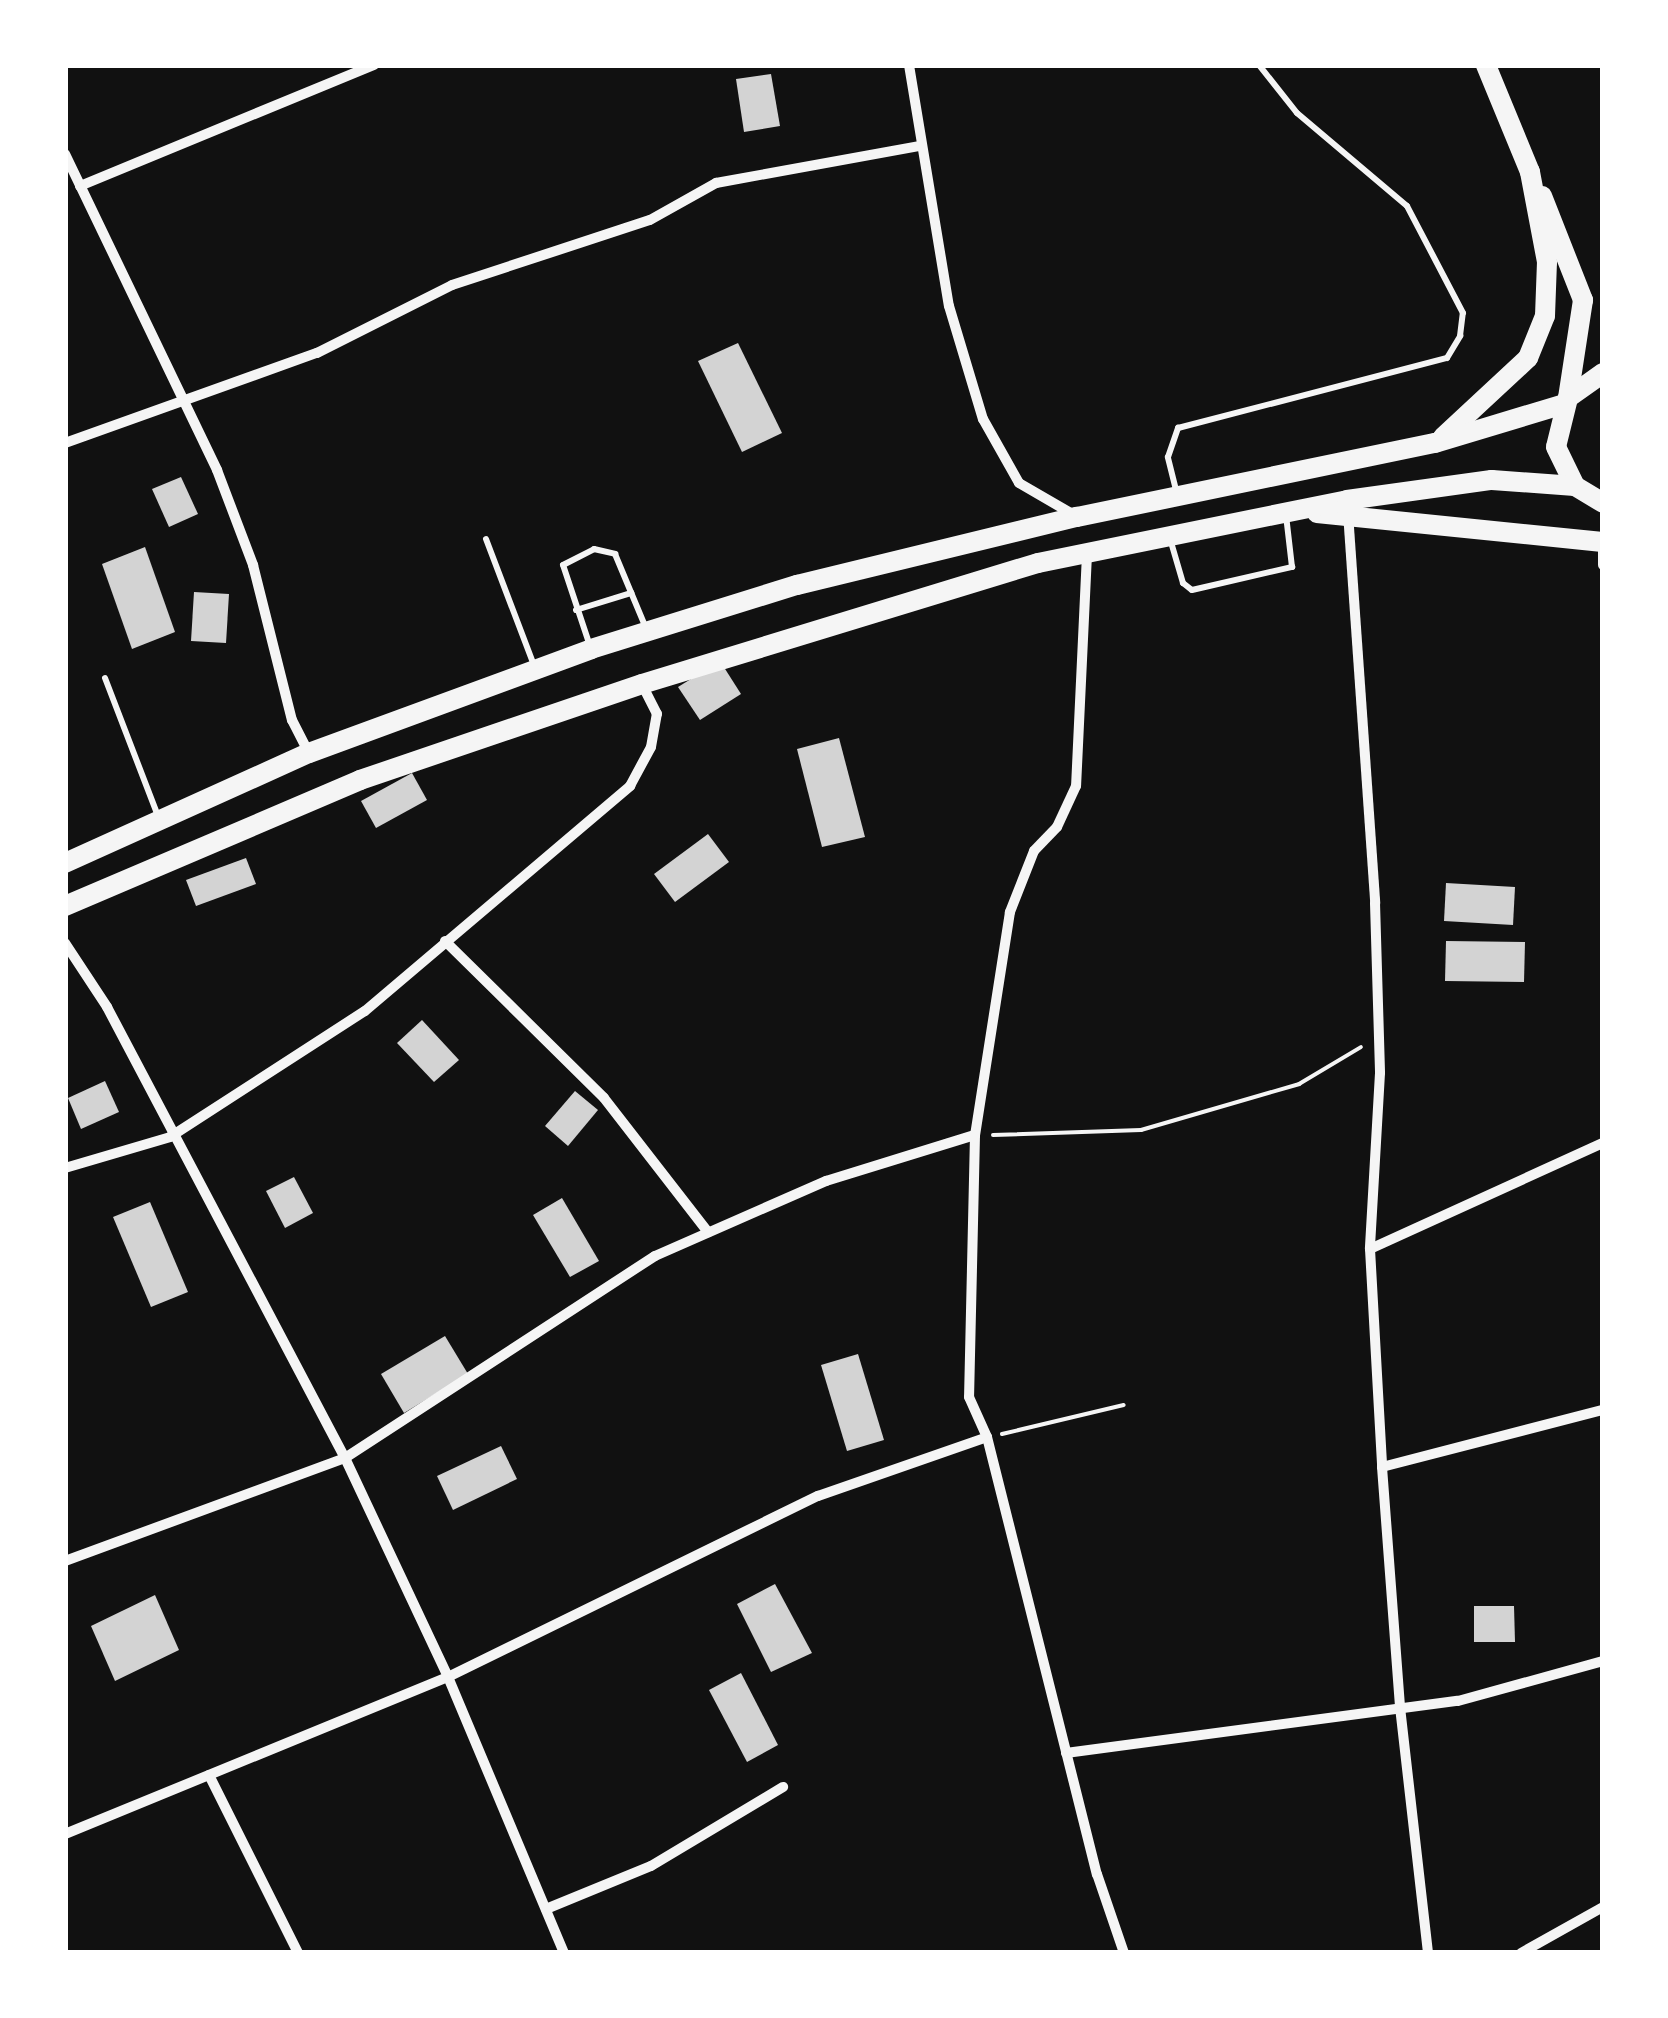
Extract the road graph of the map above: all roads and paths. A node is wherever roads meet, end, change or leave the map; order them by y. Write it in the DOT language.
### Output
graph roads {
  1 [pos="374,65"];
  2 [pos="908,65"];
  3 [pos="1258,65"];
  4 [pos="1486,65"];
  5 [pos="919,146"];
  6 [pos="65,154"];
  7 [pos="1530,172"];
  8 [pos="80,186"];
  9 [pos="1603,373"];
  10 [pos="1566,401"];
  11 [pos="185,404"];
  12 [pos="65,443"];
  13 [pos="1436,443"];
  14 [pos="1575,486"];
  15 [pos="1178,495"];
  16 [pos="1603,503"];
  17 [pos="1348,508"];
  18 [pos="1290,512"];
  19 [pos="1077,516"];
  20 [pos="1169,536"];
  21 [pos="486,538"];
  22 [pos="1603,542"];
  23 [pos="1088,553"];
  24 [pos="1603,564"];
  25 [pos="631,593"];
  26 [pos="576,610"];
  27 [pos="648,632"];
  28 [pos="590,650"];
  29 [pos="536,669"];
  30 [pos="106,678"];
  31 [pos="642,684"];
  32 [pos="309,753"];
  33 [pos="160,822"];
  34 [pos="65,864"];
  35 [pos="65,906"];
  36 [pos="445,941"];
  37 [pos="65,943"];
  38 [pos="1378,1036"];
  39 [pos="975,1135"];
  40 [pos="170,1137"];
  41 [pos="1603,1143"];
  42 [pos="65,1168"];
  43 [pos="708,1232"];
  44 [pos="1370,1249"];
  45 [pos="1124,1405"];
  46 [pos="1603,1410"];
  47 [pos="987,1437"];
  48 [pos="345,1458"];
  49 [pos="1382,1467"];
  50 [pos="65,1561"];
  51 [pos="1603,1661"];
  52 [pos="448,1678"];
  53 [pos="1400,1707"];
  54 [pos="1066,1752"];
  55 [pos="209,1775"];
  56 [pos="783,1786"];
  57 [pos="65,1834"];
  58 [pos="1603,1907"];
  59 [pos="546,1910"];
  60 [pos="298,1953"];
  61 [pos="564,1953"];
  62 [pos="1124,1953"];
  63 [pos="1428,1953"];
  64 [pos="1521,1953"];
  1 -- 8 [label="street"];
  2 -- 5 [label="street"];
  3 -- 15 [label="lane"];
  4 -- 7 [label="highway"];
  5 -- 11 [label="street"];
  5 -- 19 [label="street"];
  6 -- 8 [label="street"];
  7 -- 10 [label="highway"];
  7 -- 13 [label="highway"];
  8 -- 11 [label="street"];
  9 -- 10 [label="highway"];
  10 -- 13 [label="highway"];
  10 -- 14 [label="highway"];
  11 -- 12 [label="street"];
  11 -- 32 [label="street"];
  13 -- 15 [label="highway"];
  14 -- 16 [label="highway"];
  14 -- 17 [label="highway"];
  15 -- 19 [label="highway"];
  17 -- 18 [label="highway"];
  17 -- 22 [label="highway"];
  17 -- 38 [label="street"];
  18 -- 20 [label="highway"];
  18 -- 20 [label="lane"];
  19 -- 27 [label="highway"];
  20 -- 23 [label="highway"];
  21 -- 29 [label="lane"];
  22 -- 24 [label="street"];
  23 -- 31 [label="highway"];
  23 -- 39 [label="street"];
  25 -- 26 [label="lane"];
  25 -- 26 [label="lane"];
  25 -- 27 [label="lane"];
  26 -- 28 [label="lane"];
  27 -- 28 [label="highway"];
  28 -- 29 [label="highway"];
  29 -- 32 [label="highway"];
  30 -- 33 [label="lane"];
  31 -- 35 [label="highway"];
  31 -- 36 [label="street"];
  32 -- 33 [label="highway"];
  33 -- 34 [label="highway"];
  36 -- 40 [label="street"];
  36 -- 43 [label="street"];
  37 -- 40 [label="street"];
  38 -- 39 [label="path"];
  38 -- 44 [label="street"];
  39 -- 43 [label="street"];
  39 -- 47 [label="street"];
  40 -- 42 [label="street"];
  40 -- 48 [label="street"];
  41 -- 44 [label="street"];
  43 -- 48 [label="street"];
  44 -- 49 [label="street"];
  45 -- 47 [label="path"];
  46 -- 49 [label="street"];
  47 -- 52 [label="street"];
  47 -- 54 [label="street"];
  48 -- 50 [label="street"];
  48 -- 52 [label="street"];
  49 -- 53 [label="street"];
  51 -- 53 [label="street"];
  52 -- 55 [label="street"];
  52 -- 59 [label="street"];
  53 -- 54 [label="street"];
  53 -- 63 [label="street"];
  54 -- 62 [label="street"];
  55 -- 57 [label="street"];
  55 -- 60 [label="street"];
  56 -- 59 [label="street"];
  58 -- 64 [label="street"];
  59 -- 61 [label="street"];
}
